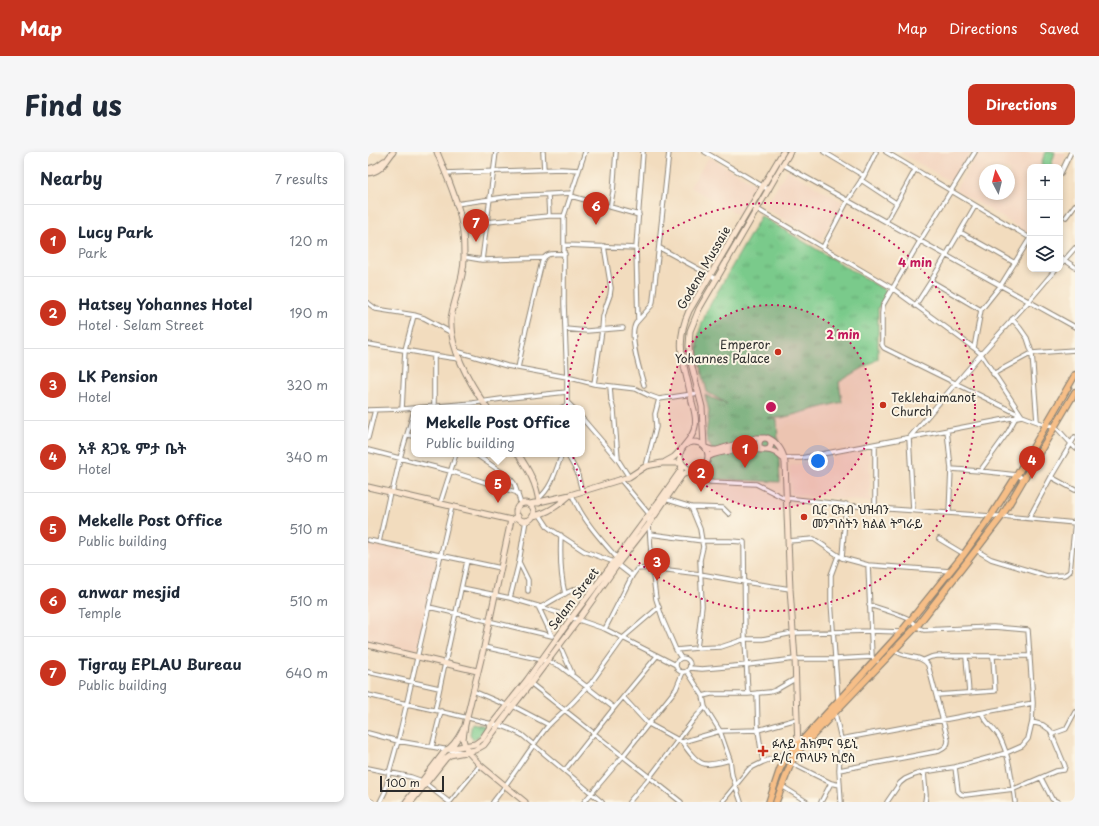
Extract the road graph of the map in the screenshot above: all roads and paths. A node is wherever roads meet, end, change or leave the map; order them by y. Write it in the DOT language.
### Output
graph roads {
  1 [pos="437,152"];
  2 [pos="496,152"];
  3 [pos="543,152"];
  4 [pos="585,152"];
  5 [pos="616,152"];
  6 [pos="643,152"];
  7 [pos="669,152"];
  8 [pos="705,152"];
  9 [pos="783,152"];
  10 [pos="790,152"];
  11 [pos="824,152"];
  12 [pos="876,152"];
  13 [pos="886,152"];
  14 [pos="975,152"];
  15 [pos="392,153"];
  16 [pos="1070,153"];
  17 [pos="777,161"];
  18 [pos="783,164"];
  19 [pos="1063,168"];
  20 [pos="368,169"];
  21 [pos="544,170"];
  22 [pos="579,170"];
  23 [pos="915,170"];
  24 [pos="493,171"];
  25 [pos="368,173"];
  26 [pos="445,173"];
  27 [pos="862,178"];
  28 [pos="762,186"];
  29 [pos="769,190"];
  30 [pos="950,191"];
  31 [pos="548,195"];
  32 [pos="571,195"];
  33 [pos="489,199"];
  34 [pos="848,200"];
  35 [pos="896,203"];
  36 [pos="456,204"];
  37 [pos="1075,205"];
  38 [pos="610,206"];
  39 [pos="752,206"];
  40 [pos="975,206"];
  41 [pos="758,209"];
  42 [pos="639,215"];
  43 [pos="549,216"];
  44 [pos="564,216"];
  45 [pos="1066,217"];
  46 [pos="486,222"];
  47 [pos="886,222"];
  48 [pos="461,223"];
  49 [pos="960,232"];
  50 [pos="1027,236"];
  51 [pos="920,240"];
  52 [pos="1027,243"];
  53 [pos="565,245"];
  54 [pos="604,246"];
  55 [pos="822,247"];
  56 [pos="636,248"];
  57 [pos="660,248"];
  58 [pos="1075,248"];
  59 [pos="565,254"];
  60 [pos="946,255"];
  61 [pos="464,257"];
  62 [pos="543,258"];
  63 [pos="482,260"];
  64 [pos="1064,260"];
  65 [pos="1015,263"];
  66 [pos="1075,267"];
  67 [pos="1053,272"];
  68 [pos="710,276"];
  69 [pos="717,279"];
  70 [pos="931,281"];
  71 [pos="1001,285"];
  72 [pos="892,288"];
  73 [pos="1029,301"];
  74 [pos="368,303"];
  75 [pos="915,306"];
  76 [pos="981,310"];
  77 [pos="414,315"];
  78 [pos="1012,319"];
  79 [pos="638,320"];
  80 [pos="1075,327"];
  81 [pos="623,328"];
  82 [pos="565,329"];
  83 [pos="602,330"];
  84 [pos="452,333"];
  85 [pos="368,344"];
  86 [pos="974,348"];
  87 [pos="405,350"];
  88 [pos="1075,350"];
  89 [pos="456,351"];
  90 [pos="1032,353"];
  91 [pos="981,354"];
  92 [pos="434,356"];
  93 [pos="459,359"];
  94 [pos="518,368"];
  95 [pos="993,374"];
  96 [pos="1075,375"];
  97 [pos="567,377"];
  98 [pos="956,383"];
  99 [pos="594,384"];
  100 [pos="644,385"];
  101 [pos="610,386"];
  102 [pos="567,392"];
  103 [pos="1075,392"];
  104 [pos="699,393"];
  105 [pos="691,395"];
  106 [pos="659,399"];
  107 [pos="483,402"];
  108 [pos="473,403"];
  109 [pos="434,405"];
  110 [pos="447,405"];
  111 [pos="485,405"];
  112 [pos="567,405"];
  113 [pos="402,409"];
  114 [pos="411,409"];
  115 [pos="368,410"];
  116 [pos="375,410"];
  117 [pos="1022,416"];
  118 [pos="1016,417"];
  119 [pos="1037,421"];
  120 [pos="411,422"];
  121 [pos="585,422"];
  122 [pos="1046,425"];
  123 [pos="1055,426"];
  124 [pos="947,430"];
  125 [pos="407,435"];
  126 [pos="411,436"];
  127 [pos="1075,437"];
  128 [pos="368,438"];
  129 [pos="766,438"];
  130 [pos="909,438"];
  131 [pos="875,444"];
  132 [pos="1071,444"];
  133 [pos="705,447"];
  134 [pos="1075,448"];
  135 [pos="682,449"];
  136 [pos="368,450"];
  137 [pos="764,450"];
  138 [pos="455,457"];
  139 [pos="479,457"];
  140 [pos="520,457"];
  141 [pos="561,457"];
  142 [pos="569,457"];
  143 [pos="708,457"];
  144 [pos="400,458"];
  145 [pos="784,459"];
  146 [pos="618,460"];
  147 [pos="662,463"];
  148 [pos="681,463"];
  149 [pos="646,466"];
  150 [pos="700,469"];
  151 [pos="692,470"];
  152 [pos="951,470"];
  153 [pos="450,471"];
  154 [pos="980,471"];
  155 [pos="1017,476"];
  156 [pos="629,477"];
  157 [pos="1051,477"];
  158 [pos="620,479"];
  159 [pos="1024,480"];
  160 [pos="368,487"];
  161 [pos="1075,490"];
  162 [pos="582,491"];
  163 [pos="391,492"];
  164 [pos="518,493"];
  165 [pos="571,495"];
  166 [pos="664,498"];
  167 [pos="786,498"];
  168 [pos="538,501"];
  169 [pos="440,504"];
  170 [pos="521,504"];
  171 [pos="530,504"];
  172 [pos="846,504"];
  173 [pos="452,506"];
  174 [pos="691,507"];
  175 [pos="875,508"];
  176 [pos="913,510"];
  177 [pos="949,513"];
  178 [pos="728,514"];
  179 [pos="540,515"];
  180 [pos="652,515"];
  181 [pos="518,516"];
  182 [pos="533,516"];
  183 [pos="991,516"];
  184 [pos="1002,516"];
  185 [pos="1029,518"];
  186 [pos="511,520"];
  187 [pos="526,520"];
  188 [pos="1075,522"];
  189 [pos="649,524"];
  190 [pos="650,534"];
  191 [pos="561,535"];
  192 [pos="939,539"];
  193 [pos="368,540"];
  194 [pos="703,541"];
  195 [pos="788,541"];
  196 [pos="379,542"];
  197 [pos="976,550"];
  198 [pos="1073,551"];
  199 [pos="964,554"];
  200 [pos="440,555"];
  201 [pos="840,557"];
  202 [pos="467,561"];
  203 [pos="518,562"];
  204 [pos="617,562"];
  205 [pos="868,565"];
  206 [pos="501,568"];
  207 [pos="652,568"];
  208 [pos="950,571"];
  209 [pos="700,574"];
  210 [pos="632,576"];
  211 [pos="745,582"];
  212 [pos="597,586"];
  213 [pos="462,588"];
  214 [pos="790,589"];
  215 [pos="528,591"];
  216 [pos="565,594"];
  217 [pos="495,595"];
  218 [pos="510,598"];
  219 [pos="869,604"];
  220 [pos="540,606"];
  221 [pos="429,607"];
  222 [pos="659,608"];
  223 [pos="456,613"];
  224 [pos="572,617"];
  225 [pos="579,619"];
  226 [pos="911,620"];
  227 [pos="489,621"];
  228 [pos="917,626"];
  229 [pos="606,628"];
  230 [pos="871,631"];
  231 [pos="834,632"];
  232 [pos="901,632"];
  233 [pos="793,633"];
  234 [pos="552,636"];
  235 [pos="624,637"];
  236 [pos="745,639"];
  237 [pos="558,643"];
  238 [pos="368,645"];
  239 [pos="484,647"];
  240 [pos="697,648"];
  241 [pos="676,650"];
  242 [pos="894,650"];
  243 [pos="657,656"];
  244 [pos="994,656"];
  245 [pos="1030,656"];
  246 [pos="418,657"];
  247 [pos="966,657"];
  248 [pos="680,658"];
  249 [pos="795,659"];
  250 [pos="835,659"];
  251 [pos="874,659"];
  252 [pos="924,660"];
  253 [pos="544,661"];
  254 [pos="444,664"];
  255 [pos="676,665"];
  256 [pos="747,665"];
  257 [pos="881,665"];
  258 [pos="687,670"];
  259 [pos="477,671"];
  260 [pos="368,672"];
  261 [pos="572,674"];
  262 [pos="795,679"];
  263 [pos="412,682"];
  264 [pos="529,682"];
  265 [pos="587,686"];
  266 [pos="439,688"];
  267 [pos="473,691"];
  268 [pos="757,693"];
  269 [pos="969,693"];
  270 [pos="748,694"];
  271 [pos="368,695"];
  272 [pos="937,695"];
  273 [pos="703,696"];
  274 [pos="623,697"];
  275 [pos="838,700"];
  276 [pos="1033,703"];
  277 [pos="407,704"];
  278 [pos="506,705"];
  279 [pos="512,706"];
  280 [pos="705,707"];
  281 [pos="614,708"];
  282 [pos="435,710"];
  283 [pos="565,710"];
  284 [pos="441,711"];
  285 [pos="1075,712"];
  286 [pos="835,713"];
  287 [pos="982,713"];
  288 [pos="467,717"];
  289 [pos="797,719"];
  290 [pos="943,719"];
  291 [pos="1032,722"];
  292 [pos="647,723"];
  293 [pos="492,724"];
  294 [pos="498,725"];
  295 [pos="549,725"];
  296 [pos="464,726"];
  297 [pos="758,730"];
  298 [pos="720,732"];
  299 [pos="368,733"];
  300 [pos="595,734"];
  301 [pos="1052,734"];
  302 [pos="841,739"];
  303 [pos="398,741"];
  304 [pos="680,741"];
  305 [pos="534,744"];
  306 [pos="465,746"];
  307 [pos="432,747"];
  308 [pos="798,748"];
  309 [pos="448,749"];
  310 [pos="791,751"];
  311 [pos="1006,753"];
  312 [pos="467,754"];
  313 [pos="623,756"];
  314 [pos="785,759"];
  315 [pos="730,760"];
  316 [pos="763,762"];
  317 [pos="790,764"];
  318 [pos="480,766"];
  319 [pos="955,767"];
  320 [pos="368,768"];
  321 [pos="565,770"];
  322 [pos="839,770"];
  323 [pos="924,772"];
  324 [pos="389,773"];
  325 [pos="650,777"];
  326 [pos="1040,778"];
  327 [pos="423,783"];
  328 [pos="831,783"];
  329 [pos="735,785"];
  330 [pos="506,786"];
  331 [pos="782,786"];
  332 [pos="840,786"];
  333 [pos="1014,789"];
  334 [pos="591,793"];
  335 [pos="368,800"];
  336 [pos="372,802"];
  337 [pos="380,802"];
  338 [pos="406,802"];
  339 [pos="412,802"];
  340 [pos="449,802"];
  341 [pos="493,802"];
  342 [pos="524,802"];
  343 [pos="584,802"];
  344 [pos="602,802"];
  345 [pos="629,802"];
  346 [pos="681,802"];
  347 [pos="722,802"];
  348 [pos="741,802"];
  349 [pos="769,802"];
  350 [pos="776,802"];
  351 [pos="807,802"];
  352 [pos="821,802"];
  353 [pos="841,802"];
  354 [pos="887,802"];
  355 [pos="925,802"];
  356 [pos="1015,802"];
  357 [pos="1058,802"];
  1 -- 26 [label="street"];
  2 -- 24 [label="street"];
  3 -- 21 [label="street"];
  4 -- 22 [label="street"];
  5 -- 38 [label="street"];
  6 -- 42 [label="street"];
  7 -- 57 [label="street"];
  8 -- 28 [label="street"];
  9 -- 17 [label="street, Godena Mussaie"];
  10 -- 18 [label="street, Godena Mussaie"];
  11 -- 27 [label="street"];
  12 -- 27 [label="street"];
  13 -- 23 [label="street"];
  14 -- 30 [label="street"];
  15 -- 20 [label="street"];
  15 -- 25 [label="street"];
  16 -- 19 [label="street"];
  17 -- 18 [label="street"];
  17 -- 28 [label="street, Godena Mussaie"];
  18 -- 29 [label="street, Godena Mussaie"];
  18 -- 34 [label="street"];
  21 -- 22 [label="street"];
  21 -- 24 [label="street"];
  22 -- 32 [label="street"];
  23 -- 30 [label="street"];
  23 -- 35 [label="street"];
  24 -- 26 [label="street"];
  24 -- 33 [label="street"];
  26 -- 36 [label="street"];
  27 -- 34 [label="street"];
  27 -- 35 [label="street"];
  28 -- 29 [label="street"];
  28 -- 39 [label="street, Godena Mussaie"];
  29 -- 41 [label="street, Godena Mussaie"];
  30 -- 40 [label="street"];
  30 -- 51 [label="street"];
  31 -- 32 [label="street"];
  31 -- 33 [label="street"];
  31 -- 43 [label="street"];
  32 -- 38 [label="street"];
  32 -- 44 [label="street"];
  33 -- 36 [label="street"];
  33 -- 46 [label="street"];
  34 -- 47 [label="street"];
  34 -- 55 [label="street"];
  35 -- 47 [label="street"];
  36 -- 48 [label="street"];
  37 -- 45 [label="street"];
  38 -- 42 [label="street"];
  39 -- 41 [label="street"];
  39 -- 68 [label="street, Godena Mussaie"];
  40 -- 49 [label="street"];
  40 -- 50 [label="street"];
  41 -- 55 [label="street"];
  41 -- 69 [label="street, Godena Mussaie"];
  42 -- 56 [label="street"];
  43 -- 44 [label="street"];
  43 -- 46 [label="street"];
  44 -- 53 [label="street"];
  46 -- 48 [label="street"];
  46 -- 63 [label="street"];
  47 -- 51 [label="street"];
  48 -- 61 [label="street"];
  49 -- 60 [label="street"];
  49 -- 65 [label="street"];
  51 -- 60 [label="street"];
  51 -- 72 [label="street"];
  52 -- 65 [label="street"];
  53 -- 54 [label="street"];
  53 -- 59 [label="street"];
  54 -- 56 [label="street"];
  54 -- 83 [label="street"];
  55 -- 72 [label="street"];
  56 -- 79 [label="street"];
  57 -- 68 [label="street"];
  57 -- 79 [label="street"];
  58 -- 64 [label="street"];
  59 -- 62 [label="street"];
  59 -- 82 [label="street"];
  60 -- 70 [label="street"];
  60 -- 71 [label="street"];
  61 -- 63 [label="street"];
  61 -- 84 [label="street"];
  62 -- 63 [label="street"];
  62 -- 94 [label="street"];
  64 -- 66 [label="street"];
  65 -- 71 [label="street"];
  67 -- 73 [label="street"];
  68 -- 69 [label="street"];
  68 -- 105 [label="street, Godena Mussaie"];
  69 -- 104 [label="street, Godena Mussaie"];
  70 -- 75 [label="street"];
  70 -- 76 [label="street"];
  71 -- 73 [label="street"];
  71 -- 76 [label="street"];
  72 -- 75 [label="street"];
  72 -- 98 [label="street"];
  73 -- 78 [label="street"];
  73 -- 80 [label="street"];
  74 -- 77 [label="street"];
  75 -- 86 [label="street"];
  76 -- 86 [label="street"];
  77 -- 84 [label="street"];
  77 -- 87 [label="street"];
  78 -- 90 [label="street"];
  78 -- 91 [label="street"];
  79 -- 100 [label="street"];
  81 -- 83 [label="street"];
  82 -- 83 [label="street"];
  82 -- 97 [label="street"];
  83 -- 99 [label="street"];
  84 -- 89 [label="street"];
  85 -- 87 [label="street"];
  86 -- 91 [label="street"];
  87 -- 92 [label="street"];
  87 -- 113 [label="street"];
  88 -- 90 [label="street"];
  89 -- 93 [label="street"];
  89 -- 94 [label="street"];
  90 -- 95 [label="street"];
  90 -- 119 [label="street"];
  91 -- 95 [label="street"];
  91 -- 98 [label="street"];
  92 -- 93 [label="street"];
  92 -- 109 [label="street"];
  93 -- 107 [label="street"];
  94 -- 97 [label="street"];
  95 -- 117 [label="street"];
  96 -- 122 [label="main road"];
  97 -- 99 [label="street"];
  97 -- 102 [label="street"];
  98 -- 117 [label="street"];
  98 -- 130 [label="street"];
  99 -- 101 [label="street"];
  101 -- 106 [label="street"];
  101 -- 146 [label="street"];
  102 -- 107 [label="street"];
  102 -- 112 [label="street"];
  103 -- 123 [label="main road"];
  104 -- 105 [label="street"];
  104 -- 133 [label="street, Godena Mussaie"];
  105 -- 106 [label="street"];
  105 -- 135 [label="street, Godena Mussaie"];
  106 -- 149 [label="street"];
  107 -- 108 [label="street"];
  107 -- 111 [label="street"];
  108 -- 110 [label="street"];
  113 -- 114 [label="street"];
  113 -- 116 [label="street"];
  115 -- 116 [label="street"];
  116 -- 128 [label="street"];
  117 -- 118 [label="street"];
  117 -- 119 [label="street"];
  118 -- 124 [label="street"];
  118 -- 154 [label="street"];
  119 -- 122 [label="street"];
  120 -- 125 [label="street"];
  121 -- 146 [label="street"];
  122 -- 123 [label="street"];
  122 -- 155 [label="main road"];
  123 -- 132 [label="street"];
  123 -- 159 [label="main road"];
  124 -- 130 [label="street"];
  124 -- 152 [label="street"];
  125 -- 126 [label="street"];
  125 -- 144 [label="street"];
  127 -- 132 [label="street"];
  129 -- 133 [label="street"];
  129 -- 137 [label="street"];
  129 -- 137 [label="street"];
  129 -- 145 [label="street"];
  130 -- 131 [label="street"];
  130 -- 176 [label="street"];
  131 -- 145 [label="street"];
  131 -- 175 [label="street"];
  132 -- 134 [label="street"];
  132 -- 157 [label="street"];
  133 -- 135 [label="street"];
  133 -- 143 [label="street"];
  135 -- 147 [label="street"];
  135 -- 148 [label="street"];
  136 -- 144 [label="street"];
  137 -- 143 [label="street"];
  137 -- 145 [label="street"];
  138 -- 153 [label="street"];
  139 -- 164 [label="street"];
  140 -- 168 [label="street"];
  141 -- 168 [label="street"];
  142 -- 162 [label="street"];
  143 -- 150 [label="street"];
  144 -- 153 [label="street"];
  144 -- 163 [label="street"];
  145 -- 167 [label="street"];
  146 -- 156 [label="street"];
  147 -- 148 [label="street"];
  147 -- 149 [label="street"];
  148 -- 151 [label="street"];
  148 -- 166 [label="street"];
  149 -- 156 [label="street"];
  150 -- 151 [label="street"];
  150 -- 167 [label="street"];
  151 -- 166 [label="street"];
  152 -- 154 [label="street"];
  152 -- 177 [label="street"];
  153 -- 164 [label="street"];
  153 -- 169 [label="street"];
  154 -- 155 [label="street"];
  155 -- 159 [label="street"];
  155 -- 183 [label="main road"];
  156 -- 158 [label="street"];
  157 -- 161 [label="street"];
  157 -- 185 [label="street"];
  158 -- 162 [label="street"];
  158 -- 180 [label="street"];
  159 -- 184 [label="main road"];
  160 -- 163 [label="street"];
  162 -- 165 [label="street"];
  163 -- 169 [label="street"];
  163 -- 196 [label="street"];
  164 -- 170 [label="street"];
  165 -- 168 [label="street"];
  165 -- 179 [label="street"];
  165 -- 204 [label="street"];
  166 -- 174 [label="street"];
  166 -- 180 [label="street"];
  167 -- 172 [label="street"];
  167 -- 195 [label="street"];
  168 -- 171 [label="street"];
  169 -- 173 [label="street"];
  170 -- 171 [label="street"];
  170 -- 181 [label="street"];
  171 -- 182 [label="street"];
  172 -- 175 [label="street"];
  172 -- 201 [label="street"];
  173 -- 186 [label="street"];
  173 -- 200 [label="street"];
  174 -- 178 [label="street"];
  174 -- 194 [label="street"];
  175 -- 176 [label="street"];
  176 -- 177 [label="street"];
  177 -- 183 [label="street"];
  179 -- 182 [label="street"];
  179 -- 191 [label="street"];
  180 -- 189 [label="street, Selam Street"];
  180 -- 204 [label="street, Selam Street"];
  181 -- 186 [label="street"];
  181 -- 187 [label="street"];
  182 -- 187 [label="street"];
  183 -- 184 [label="street"];
  183 -- 199 [label="main road"];
  184 -- 185 [label="street"];
  184 -- 197 [label="main road"];
  185 -- 188 [label="street"];
  186 -- 206 [label="street"];
  187 -- 203 [label="street"];
  188 -- 198 [label="street"];
  189 -- 190 [label="street"];
  189 -- 204 [label="street, Selam Street"];
  190 -- 194 [label="street"];
  190 -- 207 [label="street"];
  191 -- 204 [label="street"];
  191 -- 216 [label="street"];
  192 -- 199 [label="street"];
  193 -- 196 [label="street"];
  194 -- 209 [label="street"];
  194 -- 211 [label="street"];
  195 -- 201 [label="street"];
  195 -- 214 [label="street"];
  196 -- 200 [label="street"];
  197 -- 198 [label="street"];
  197 -- 228 [label="main road"];
  199 -- 208 [label="main road"];
  200 -- 202 [label="street"];
  200 -- 221 [label="street"];
  201 -- 205 [label="street"];
  201 -- 231 [label="street"];
  202 -- 206 [label="street"];
  202 -- 213 [label="street"];
  203 -- 215 [label="street"];
  203 -- 218 [label="street"];
  204 -- 210 [label="street"];
  204 -- 212 [label="street, Selam Street"];
  204 -- 225 [label="street, Selam Street"];
  205 -- 208 [label="street"];
  205 -- 219 [label="street"];
  206 -- 217 [label="street"];
  207 -- 209 [label="street"];
  207 -- 210 [label="street"];
  207 -- 222 [label="street"];
  208 -- 226 [label="main road"];
  209 -- 211 [label="street"];
  209 -- 240 [label="street"];
  210 -- 229 [label="street"];
  211 -- 214 [label="street"];
  211 -- 236 [label="street"];
  212 -- 216 [label="street"];
  212 -- 224 [label="street, Selam Street"];
  213 -- 217 [label="street"];
  213 -- 223 [label="street"];
  214 -- 233 [label="street"];
  216 -- 220 [label="street"];
  217 -- 218 [label="street"];
  217 -- 227 [label="street"];
  218 -- 220 [label="street"];
  219 -- 226 [label="street"];
  219 -- 230 [label="street"];
  220 -- 224 [label="street"];
  220 -- 234 [label="street"];
  221 -- 223 [label="street"];
  221 -- 246 [label="street"];
  222 -- 235 [label="street"];
  222 -- 241 [label="street"];
  223 -- 227 [label="street"];
  223 -- 254 [label="street"];
  224 -- 225 [label="street"];
  224 -- 237 [label="street, Selam Street"];
  225 -- 229 [label="street"];
  225 -- 237 [label="street, Selam Street"];
  226 -- 228 [label="street"];
  226 -- 232 [label="main road"];
  227 -- 234 [label="street"];
  227 -- 239 [label="street"];
  228 -- 242 [label="main road"];
  228 -- 245 [label="street"];
  229 -- 235 [label="street"];
  230 -- 231 [label="street"];
  230 -- 232 [label="street"];
  230 -- 251 [label="street"];
  231 -- 233 [label="street"];
  231 -- 250 [label="street"];
  232 -- 251 [label="main road"];
  233 -- 236 [label="street"];
  233 -- 249 [label="street"];
  234 -- 237 [label="street"];
  235 -- 243 [label="street"];
  235 -- 265 [label="street"];
  236 -- 240 [label="street"];
  236 -- 256 [label="street"];
  237 -- 253 [label="street, Selam Street"];
  237 -- 261 [label="street"];
  238 -- 246 [label="street"];
  239 -- 253 [label="street"];
  239 -- 259 [label="street"];
  240 -- 241 [label="street"];
  241 -- 248 [label="street"];
  242 -- 252 [label="street"];
  242 -- 257 [label="main road"];
  243 -- 255 [label="street"];
  243 -- 274 [label="street"];
  244 -- 245 [label="street"];
  244 -- 247 [label="street"];
  244 -- 269 [label="street"];
  245 -- 276 [label="street"];
  246 -- 254 [label="street"];
  246 -- 263 [label="street"];
  247 -- 252 [label="street"];
  247 -- 269 [label="street"];
  248 -- 255 [label="street"];
  248 -- 258 [label="street"];
  249 -- 250 [label="street"];
  249 -- 256 [label="street"];
  249 -- 262 [label="street"];
  250 -- 251 [label="street"];
  250 -- 275 [label="street"];
  251 -- 257 [label="street"];
  251 -- 275 [label="main road"];
  252 -- 272 [label="street"];
  253 -- 261 [label="street"];
  253 -- 264 [label="street, Selam Street"];
  254 -- 259 [label="street"];
  254 -- 266 [label="street"];
  255 -- 258 [label="street"];
  256 -- 258 [label="street"];
  256 -- 270 [label="street"];
  257 -- 286 [label="main road"];
  258 -- 273 [label="street"];
  258 -- 292 [label="street"];
  259 -- 267 [label="street"];
  260 -- 263 [label="street"];
  261 -- 265 [label="street"];
  262 -- 268 [label="street"];
  262 -- 289 [label="street"];
  263 -- 266 [label="street"];
  263 -- 277 [label="street"];
  264 -- 278 [label="street, Selam Street"];
  264 -- 279 [label="street, Selam Street"];
  264 -- 283 [label="street"];
  265 -- 281 [label="street"];
  265 -- 283 [label="street"];
  266 -- 282 [label="street"];
  267 -- 278 [label="street"];
  267 -- 288 [label="street"];
  268 -- 270 [label="street"];
  268 -- 297 [label="street"];
  269 -- 272 [label="street"];
  270 -- 273 [label="street"];
  271 -- 277 [label="street"];
  272 -- 290 [label="street"];
  273 -- 280 [label="street"];
  274 -- 281 [label="street"];
  274 -- 292 [label="street"];
  275 -- 308 [label="main road"];
  276 -- 287 [label="street"];
  276 -- 291 [label="street"];
  277 -- 282 [label="street"];
  277 -- 303 [label="street"];
  278 -- 279 [label="street"];
  278 -- 293 [label="street, Selam Street"];
  279 -- 294 [label="street, Selam Street"];
  279 -- 295 [label="street"];
  280 -- 298 [label="street"];
  280 -- 304 [label="street"];
  281 -- 300 [label="street"];
  282 -- 284 [label="street"];
  283 -- 295 [label="street"];
  283 -- 300 [label="street"];
  284 -- 288 [label="street"];
  284 -- 307 [label="street"];
  285 -- 301 [label="street"];
  286 -- 302 [label="street"];
  286 -- 308 [label="main road"];
  287 -- 290 [label="street"];
  287 -- 311 [label="street"];
  288 -- 293 [label="street"];
  288 -- 296 [label="street"];
  289 -- 297 [label="street"];
  289 -- 308 [label="street"];
  290 -- 302 [label="street"];
  290 -- 322 [label="street"];
  291 -- 301 [label="street"];
  291 -- 311 [label="street"];
  292 -- 304 [label="street"];
  292 -- 313 [label="street"];
  293 -- 294 [label="street"];
  293 -- 306 [label="street, Selam Street"];
  294 -- 305 [label="street"];
  294 -- 312 [label="street, Selam Street"];
  295 -- 305 [label="street"];
  296 -- 306 [label="street"];
  296 -- 309 [label="street"];
  297 -- 298 [label="street"];
  297 -- 316 [label="street"];
  298 -- 304 [label="street"];
  298 -- 315 [label="street"];
  299 -- 303 [label="street"];
  300 -- 313 [label="street"];
  300 -- 321 [label="street"];
  301 -- 326 [label="street"];
  302 -- 322 [label="street"];
  303 -- 307 [label="street"];
  303 -- 324 [label="street"];
  304 -- 315 [label="street"];
  304 -- 325 [label="street"];
  305 -- 321 [label="street"];
  305 -- 330 [label="street"];
  306 -- 309 [label="street"];
  306 -- 312 [label="street"];
  307 -- 309 [label="street"];
  308 -- 310 [label="main road"];
  308 -- 317 [label="main road"];
  309 -- 312 [label="street"];
  309 -- 327 [label="street"];
  310 -- 314 [label="main road"];
  310 -- 316 [label="street"];
  311 -- 319 [label="street"];
  311 -- 333 [label="street"];
  312 -- 318 [label="street"];
  312 -- 327 [label="street"];
  313 -- 325 [label="street"];
  313 -- 334 [label="street"];
  314 -- 317 [label="street"];
  314 -- 349 [label="main road"];
  315 -- 329 [label="street"];
  316 -- 329 [label="street"];
  317 -- 328 [label="street"];
  317 -- 331 [label="main road"];
  318 -- 330 [label="street"];
  318 -- 340 [label="street"];
  319 -- 323 [label="street"];
  319 -- 333 [label="street"];
  320 -- 324 [label="street"];
  321 -- 334 [label="street"];
  322 -- 332 [label="street"];
  323 -- 354 [label="street"];
  323 -- 355 [label="street"];
  324 -- 327 [label="street"];
  324 -- 337 [label="street"];
  325 -- 345 [label="street"];
  325 -- 346 [label="street"];
  326 -- 333 [label="street"];
  326 -- 357 [label="street"];
  327 -- 338 [label="street"];
  327 -- 339 [label="street"];
  327 -- 340 [label="street"];
  328 -- 332 [label="street"];
  328 -- 352 [label="street"];
  329 -- 347 [label="street"];
  329 -- 348 [label="street"];
  330 -- 341 [label="street"];
  330 -- 342 [label="street"];
  331 -- 350 [label="main road"];
  331 -- 351 [label="street"];
  332 -- 353 [label="street"];
  333 -- 356 [label="street"];
  334 -- 343 [label="street"];
  334 -- 344 [label="street"];
  335 -- 336 [label="street"];
}
